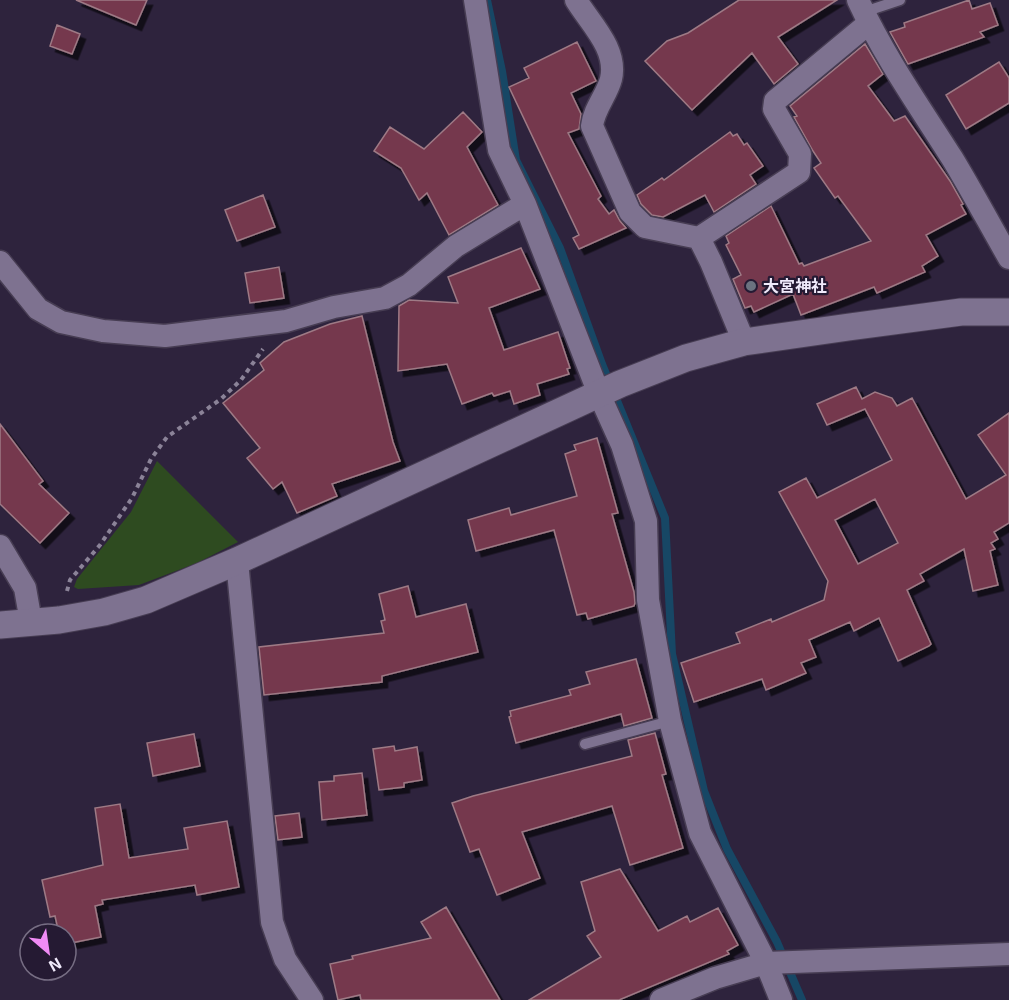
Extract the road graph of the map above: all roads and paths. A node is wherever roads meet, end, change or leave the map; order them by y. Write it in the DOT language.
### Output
graph roads {
  1 [pos="475,0"];
  2 [pos="576,0"];
  3 [pos="900,0"];
  4 [pos="863,12"];
  5 [pos="525,204"];
  6 [pos="699,238"];
  7 [pos="1009,258"];
  8 [pos="0,261"];
  9 [pos="1009,312"];
  10 [pos="286,321"];
  11 [pos="744,342"];
  12 [pos="608,391"];
  13 [pos="0,546"];
  14 [pos="237,561"];
  15 [pos="58,620"];
  16 [pos="31,622"];
  17 [pos="0,625"];
  18 [pos="670,721"];
  19 [pos="585,744"];
  20 [pos="1009,954"];
  21 [pos="776,962"];
  22 [pos="312,1000"];
  23 [pos="662,1000"];
  24 [pos="781,1000"];
  1 -- 5 [label="street"];
  2 -- 6 [label="street"];
  3 -- 4 [label="lane"];
  4 -- 6 [label="street"];
  4 -- 7 [label="street"];
  5 -- 10 [label="street"];
  5 -- 12 [label="street"];
  6 -- 11 [label="street"];
  8 -- 10 [label="street"];
  9 -- 11 [label="street"];
  10 -- 15 [label="path"];
  11 -- 12 [label="street"];
  12 -- 14 [label="street"];
  12 -- 18 [label="street"];
  13 -- 16 [label="street"];
  14 -- 15 [label="street"];
  14 -- 22 [label="street"];
  15 -- 16 [label="street"];
  16 -- 17 [label="street"];
  18 -- 19 [label="lane"];
  18 -- 21 [label="street"];
  20 -- 21 [label="street"];
  21 -- 23 [label="street"];
  21 -- 24 [label="street"];
}
